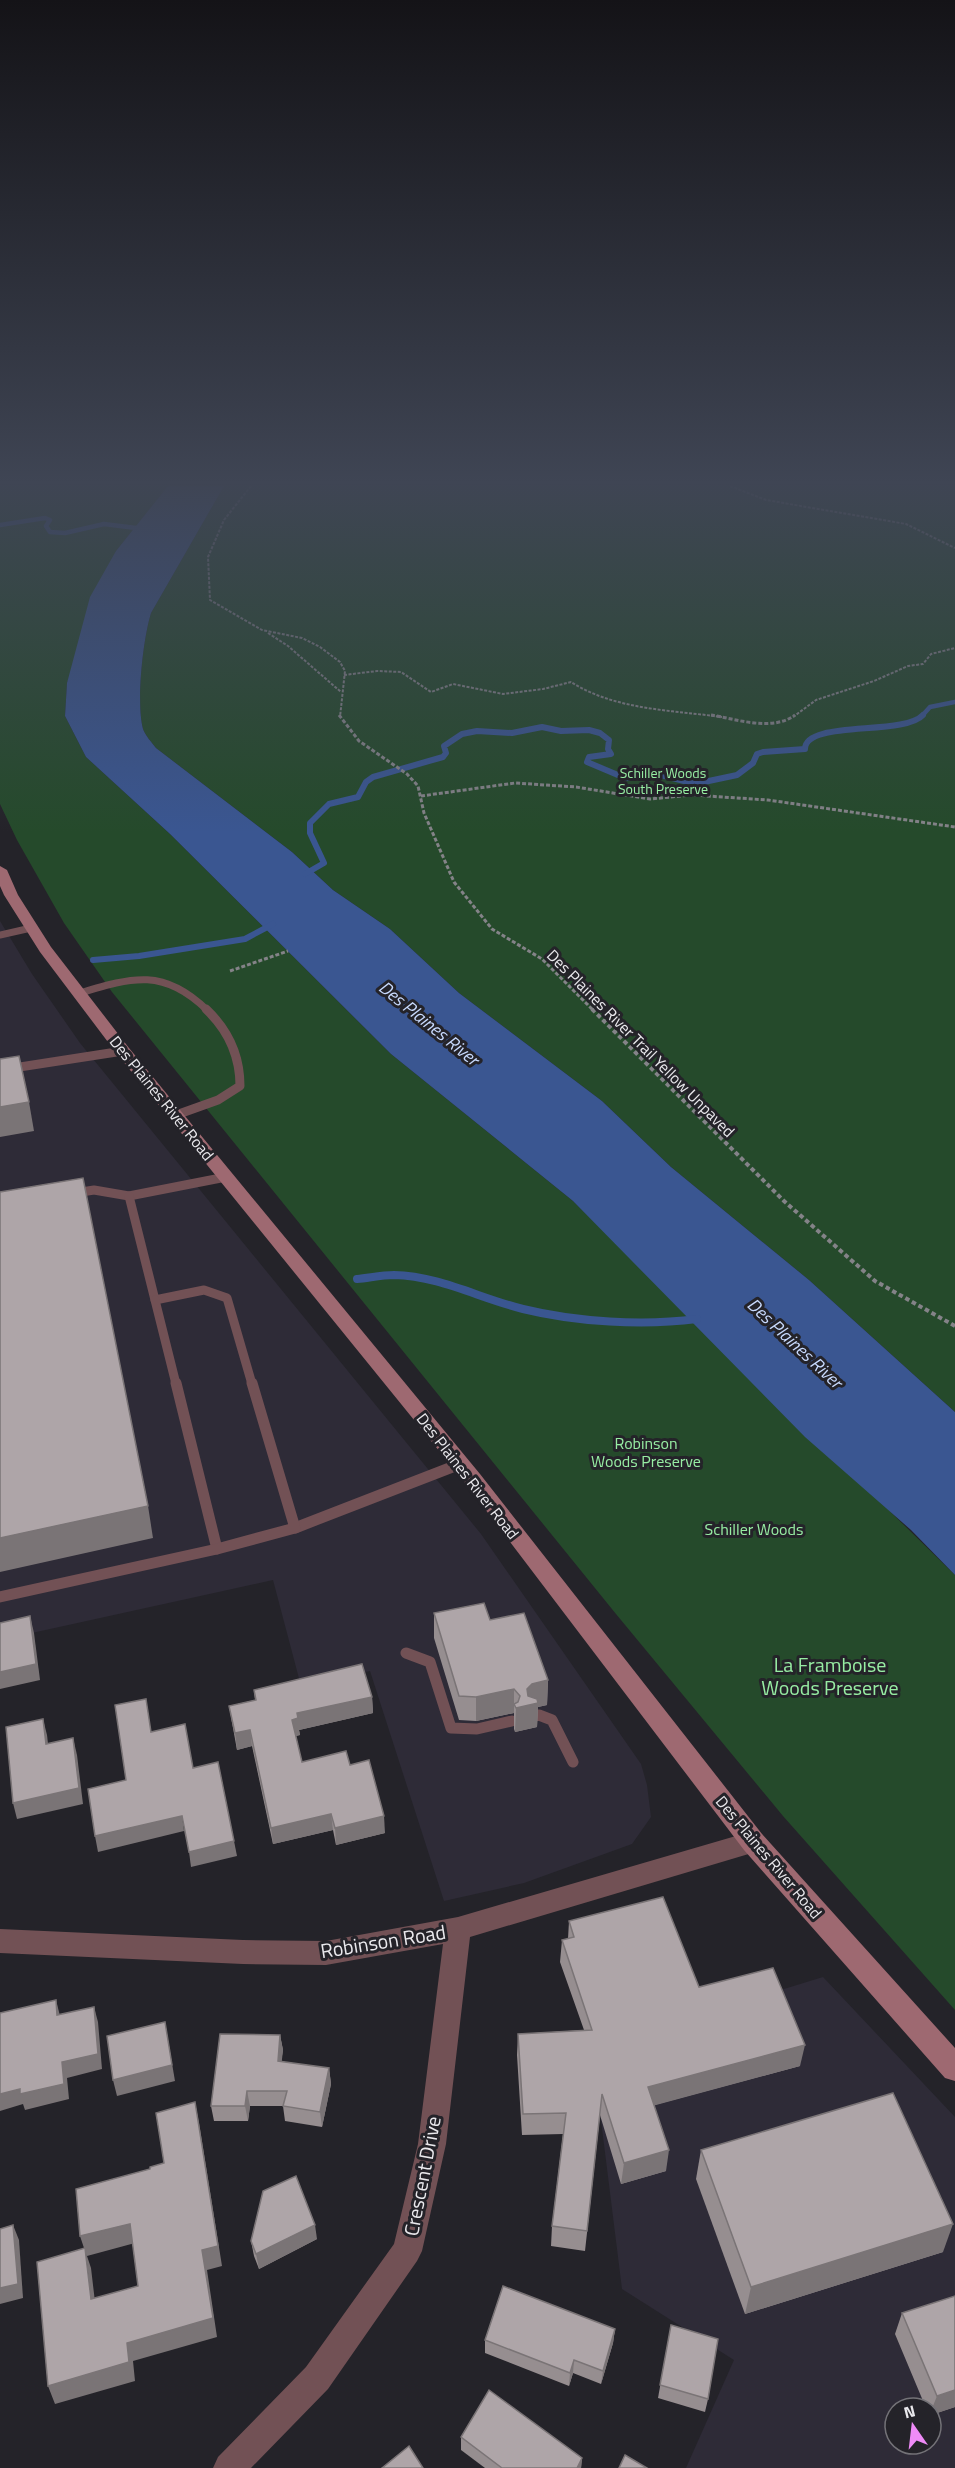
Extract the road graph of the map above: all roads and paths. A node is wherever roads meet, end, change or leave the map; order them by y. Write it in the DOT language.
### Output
graph roads {
  1 [pos="212,601"];
  2 [pos="262,630"];
  3 [pos="955,648"];
  4 [pos="344,675"];
  5 [pos="342,692"];
  6 [pos="421,796"];
  7 [pos="955,827"];
  8 [pos="0,870"];
  9 [pos="5,896"];
  10 [pos="31,928"];
  11 [pos="0,935"];
  12 [pos="288,951"];
  13 [pos="230,971"];
  14 [pos="80,993"];
  15 [pos="123,1051"];
  16 [pos="0,1070"];
  17 [pos="176,1115"];
  18 [pos="226,1177"];
  19 [pos="70,1194"];
  20 [pos="129,1196"];
  21 [pos="155,1300"];
  22 [pos="955,1326"];
  23 [pos="460,1464"];
  24 [pos="295,1528"];
  25 [pos="217,1549"];
  26 [pos="0,1597"];
  27 [pos="406,1653"];
  28 [pos="534,1716"];
  29 [pos="512,1721"];
  30 [pos="573,1762"];
  31 [pos="753,1842"];
  32 [pos="458,1929"];
  33 [pos="0,1941"];
  34 [pos="955,2068"];
  35 [pos="229,2468"];
  1 -- 2 [label="path"];
  2 -- 4 [label="path"];
  2 -- 5 [label="path"];
  3 -- 4 [label="path"];
  4 -- 5 [label="path, Des Plaines River Trail Yellow Unpaved"];
  5 -- 6 [label="path, Des Plaines River Trail Yellow Unpaved"];
  6 -- 7 [label="path"];
  6 -- 22 [label="path, Des Plaines River Trail Yellow Unpaved"];
  8 -- 9 [label="main road, Des Plaines River Road"];
  9 -- 10 [label="main road, Des Plaines River Road"];
  10 -- 11 [label="lane"];
  10 -- 14 [label="main road, Des Plaines River Road"];
  12 -- 13 [label="path"];
  14 -- 15 [label="main road, Des Plaines River Road"];
  14 -- 17 [label="lane"];
  15 -- 16 [label="lane"];
  15 -- 17 [label="main road, Des Plaines River Road"];
  17 -- 18 [label="main road, Des Plaines River Road"];
  18 -- 20 [label="lane"];
  18 -- 23 [label="main road, Des Plaines River Road"];
  19 -- 20 [label="lane"];
  20 -- 21 [label="lane"];
  21 -- 24 [label="lane"];
  21 -- 25 [label="lane"];
  23 -- 24 [label="lane"];
  23 -- 31 [label="main road, Des Plaines River Road"];
  24 -- 25 [label="lane"];
  25 -- 26 [label="lane"];
  27 -- 29 [label="lane"];
  28 -- 30 [label="lane"];
  31 -- 32 [label="street, Robinson Road"];
  31 -- 34 [label="main road, Des Plaines River Road"];
  32 -- 33 [label="street, Robinson Road"];
  32 -- 35 [label="street, Crescent Drive"];
}
